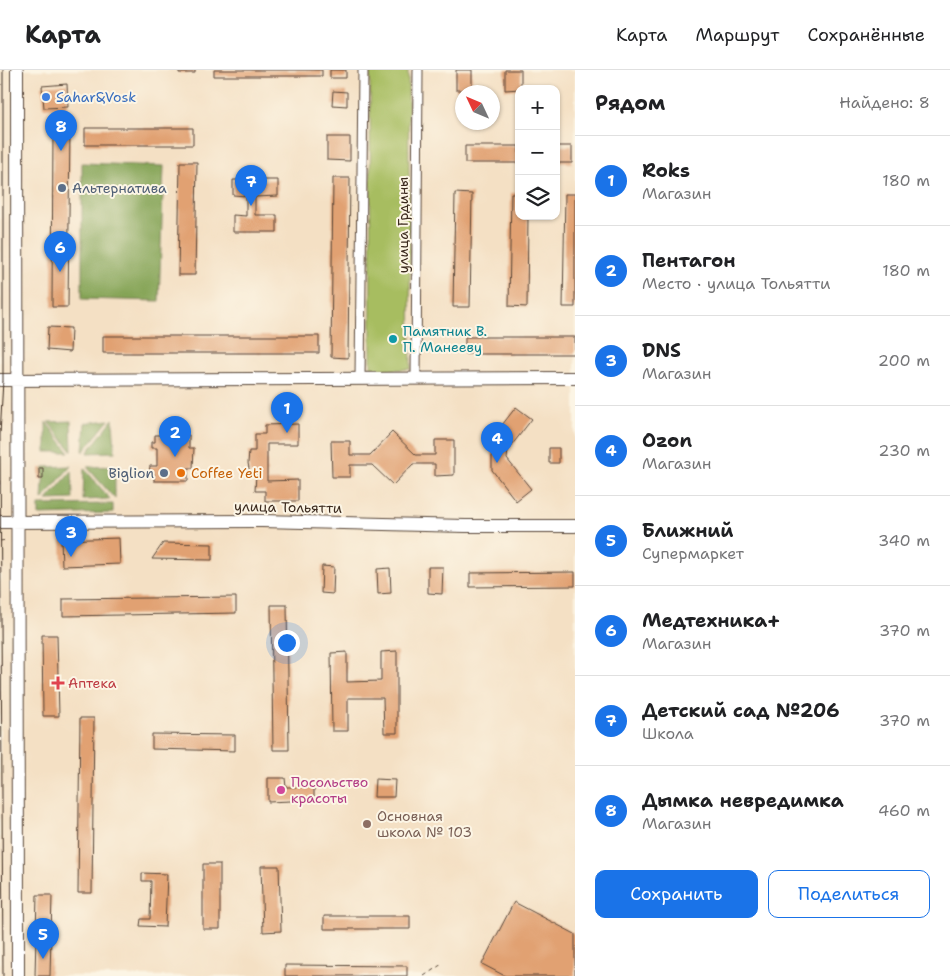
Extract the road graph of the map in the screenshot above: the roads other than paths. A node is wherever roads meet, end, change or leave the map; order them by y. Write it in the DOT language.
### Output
graph roads {
  1 [pos="17,70"];
  2 [pos="363,70"];
  3 [pos="418,70"];
  4 [pos="575,378"];
  5 [pos="17,379"];
  6 [pos="360,379"];
  7 [pos="416,379"];
  8 [pos="0,380"];
  9 [pos="0,522"];
  10 [pos="18,523"];
  11 [pos="575,526"];
  12 [pos="18,976"];
  1 -- 5 [label="street"];
  2 -- 6 [label="street"];
  3 -- 7 [label="street, улица Грдины"];
  4 -- 7 [label="street"];
  5 -- 6 [label="street"];
  5 -- 8 [label="street"];
  5 -- 10 [label="street"];
  6 -- 7 [label="street"];
  9 -- 10 [label="street, улица Тольятти"];
  10 -- 11 [label="street, улица Тольятти"];
  10 -- 12 [label="street"];
}
